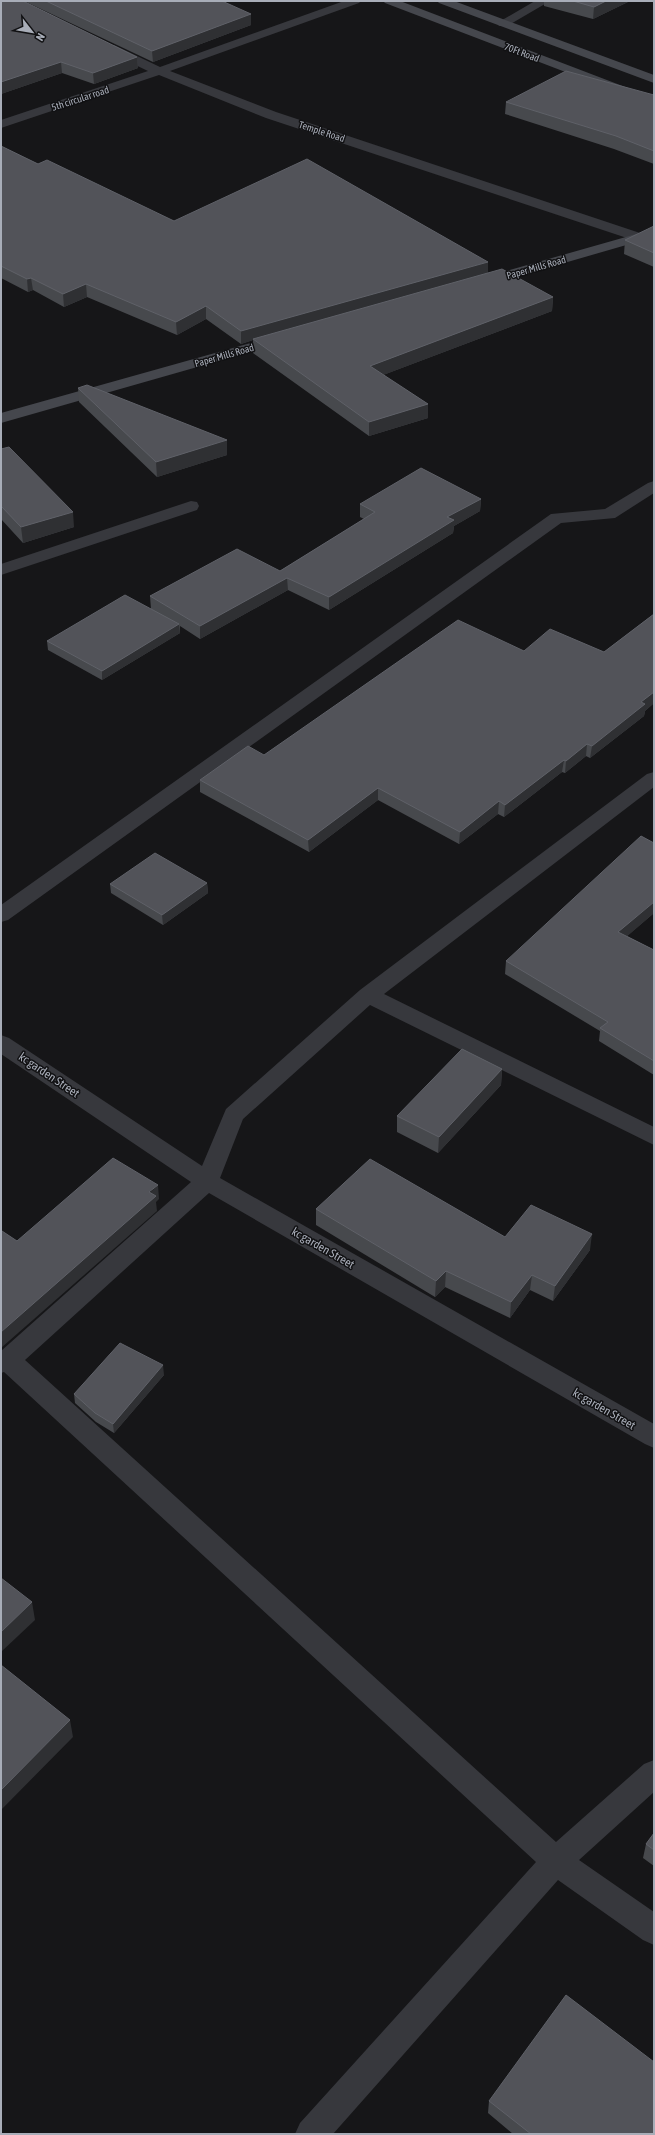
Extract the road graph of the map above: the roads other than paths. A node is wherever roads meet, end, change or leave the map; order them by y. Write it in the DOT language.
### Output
graph roads {
  1 [pos="355,1"];
  2 [pos="389,1"];
  3 [pos="443,1"];
  4 [pos="544,1"];
  5 [pos="503,23"];
  6 [pos="96,41"];
  7 [pos="159,71"];
  8 [pos="654,79"];
  9 [pos="654,102"];
  10 [pos="1,124"];
  11 [pos="648,235"];
  12 [pos="467,286"];
  13 [pos="300,333"];
  14 [pos="1,418"];
  15 [pos="654,486"];
  16 [pos="191,506"];
  17 [pos="1,570"];
  18 [pos="654,778"];
  19 [pos="1,915"];
  20 [pos="368,995"];
  21 [pos="1,1043"];
  22 [pos="654,1137"];
  23 [pos="207,1181"];
  24 [pos="4,1362"];
  25 [pos="654,1437"];
  26 [pos="654,1773"];
  27 [pos="556,1862"];
  28 [pos="654,1930"];
  29 [pos="311,2134"];
  1 -- 7 [label="street, 5th circular road"];
  2 -- 9 [label="main road, 70Ft Road"];
  3 -- 5 [label="main road, 70Ft Road"];
  4 -- 5 [label="street"];
  5 -- 8 [label="main road, 70Ft Road"];
  6 -- 7 [label="street, Temple Road"];
  7 -- 10 [label="street, 5th circular road"];
  7 -- 11 [label="street, Temple Road"];
  11 -- 12 [label="main road, Paper Mills Road"];
  13 -- 14 [label="main road, Paper Mills Road"];
  15 -- 19 [label="street"];
  16 -- 17 [label="street"];
  18 -- 20 [label="street"];
  20 -- 22 [label="street"];
  20 -- 23 [label="street"];
  21 -- 23 [label="street, kc garden Street"];
  23 -- 24 [label="street"];
  23 -- 25 [label="street, kc garden Street"];
  24 -- 27 [label="street"];
  26 -- 27 [label="street"];
  27 -- 28 [label="street"];
  27 -- 29 [label="street"];
}
